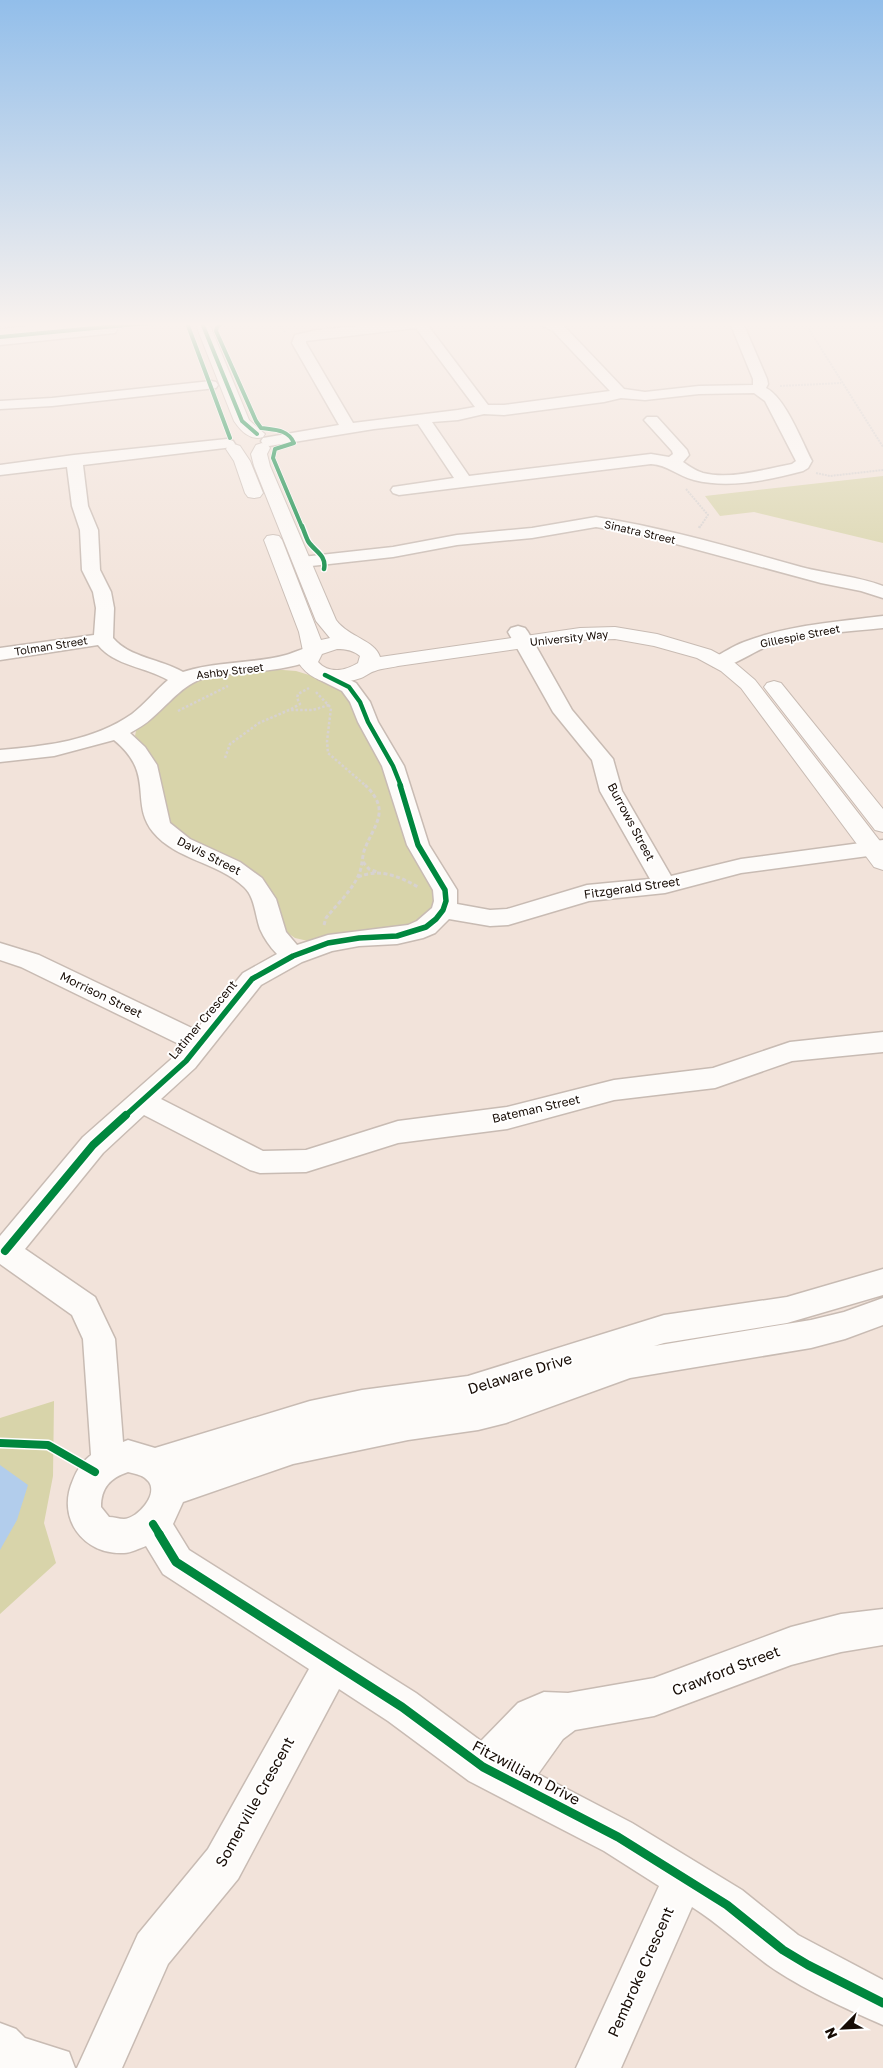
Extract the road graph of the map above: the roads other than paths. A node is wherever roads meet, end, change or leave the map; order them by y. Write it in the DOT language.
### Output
graph roads {
  1 [pos="422,419"];
  2 [pos="224,420"];
  3 [pos="243,420"];
  4 [pos="343,420"];
  5 [pos="418,420"];
  6 [pos="652,420"];
  7 [pos="782,420"];
  8 [pos="348,428"];
  9 [pos="263,441"];
  10 [pos="230,444"];
  11 [pos="74,460"];
  12 [pos="673,462"];
  13 [pos="0,470"];
  14 [pos="465,482"];
  15 [pos="399,490"];
  16 [pos="302,562"];
  17 [pos="283,565"];
  18 [pos="883,593"];
  19 [pos="883,622"];
  20 [pos="521,637"];
  21 [pos="102,639"];
  22 [pos="312,651"];
  23 [pos="0,654"];
  24 [pos="361,656"];
  25 [pos="727,658"];
  26 [pos="274,665"];
  27 [pos="182,680"];
  28 [pos="314,680"];
  29 [pos="360,702"];
  30 [pos="116,732"];
  31 [pos="0,756"];
  32 [pos="883,825"];
  33 [pos="880,853"];
  34 [pos="665,885"];
  35 [pos="444,903"];
  36 [pos="0,951"];
  37 [pos="293,956"];
  38 [pos="883,1042"];
  39 [pos="200,1043"];
  40 [pos="141,1102"];
  41 [pos="3,1249"];
  42 [pos="883,1282"];
  43 [pos="883,1311"];
  44 [pos="108,1462"];
  45 [pos="159,1493"];
  46 [pos="883,1627"];
  47 [pos="333,1662"];
  48 [pos="496,1774"];
  49 [pos="684,1877"];
  50 [pos="883,2003"];
  51 [pos="0,2046"];
  52 [pos="53,2068"];
  53 [pos="99,2068"];
  54 [pos="598,2068"];
  1 -- 14 [label="street"];
  2 -- 10 [label="street"];
  3 -- 9 [label="street"];
  4 -- 8 [label="street"];
  5 -- 8 [label="street"];
  6 -- 12 [label="street"];
  7 -- 12 [label="street"];
  8 -- 9 [label="street"];
  9 -- 10 [label="street"];
  9 -- 16 [label="street"];
  10 -- 11 [label="street"];
  10 -- 17 [label="street"];
  11 -- 13 [label="street"];
  11 -- 21 [label="street"];
  12 -- 14 [label="street"];
  14 -- 15 [label="street"];
  16 -- 17 [label="street"];
  16 -- 18 [label="street, Sinatra Street"];
  16 -- 24 [label="street"];
  17 -- 22 [label="street"];
  19 -- 25 [label="street, Gillespie Street"];
  20 -- 24 [label="street, University Way"];
  20 -- 25 [label="street, University Way"];
  20 -- 34 [label="street, Burrows Street"];
  21 -- 23 [label="street, Tolman Street"];
  21 -- 27 [label="street"];
  22 -- 24 [label="street"];
  22 -- 26 [label="street, Ashby Street"];
  22 -- 28 [label="street"];
  24 -- 28 [label="street"];
  24 -- 29 [label="street"];
  25 -- 32 [label="street, University Way"];
  25 -- 33 [label="street, University Way"];
  26 -- 27 [label="street, Ashby Street"];
  26 -- 28 [label="street, Ashby Street"];
  27 -- 30 [label="street, Ashby Street"];
  28 -- 29 [label="street"];
  29 -- 35 [label="street"];
  30 -- 31 [label="street, Ashby Street"];
  30 -- 37 [label="street, Davis Street"];
  33 -- 34 [label="street, Fitzgerald Street"];
  34 -- 35 [label="street, Fitzgerald Street"];
  35 -- 37 [label="street, Latimer Crescent"];
  36 -- 39 [label="street, Morrison Street"];
  37 -- 39 [label="street, Latimer Crescent"];
  38 -- 40 [label="street, Bateman Street"];
  39 -- 40 [label="street, Latimer Crescent"];
  40 -- 41 [label="street, Latimer Crescent"];
  41 -- 44 [label="street"];
  42 -- 45 [label="street, Delaware Drive"];
  43 -- 45 [label="street, Delaware Drive"];
  44 -- 45 [label="street"];
  44 -- 45 [label="street"];
  45 -- 47 [label="street, Fitzwilliam Drive"];
  46 -- 48 [label="street, Crawford Street"];
  47 -- 48 [label="street, Fitzwilliam Drive"];
  47 -- 53 [label="street, Somerville Crescent"];
  48 -- 49 [label="street, Fitzwilliam Drive"];
  49 -- 50 [label="street, Fitzwilliam Drive"];
  49 -- 54 [label="street, Pembroke Crescent"];
  51 -- 52 [label="street"];
}
